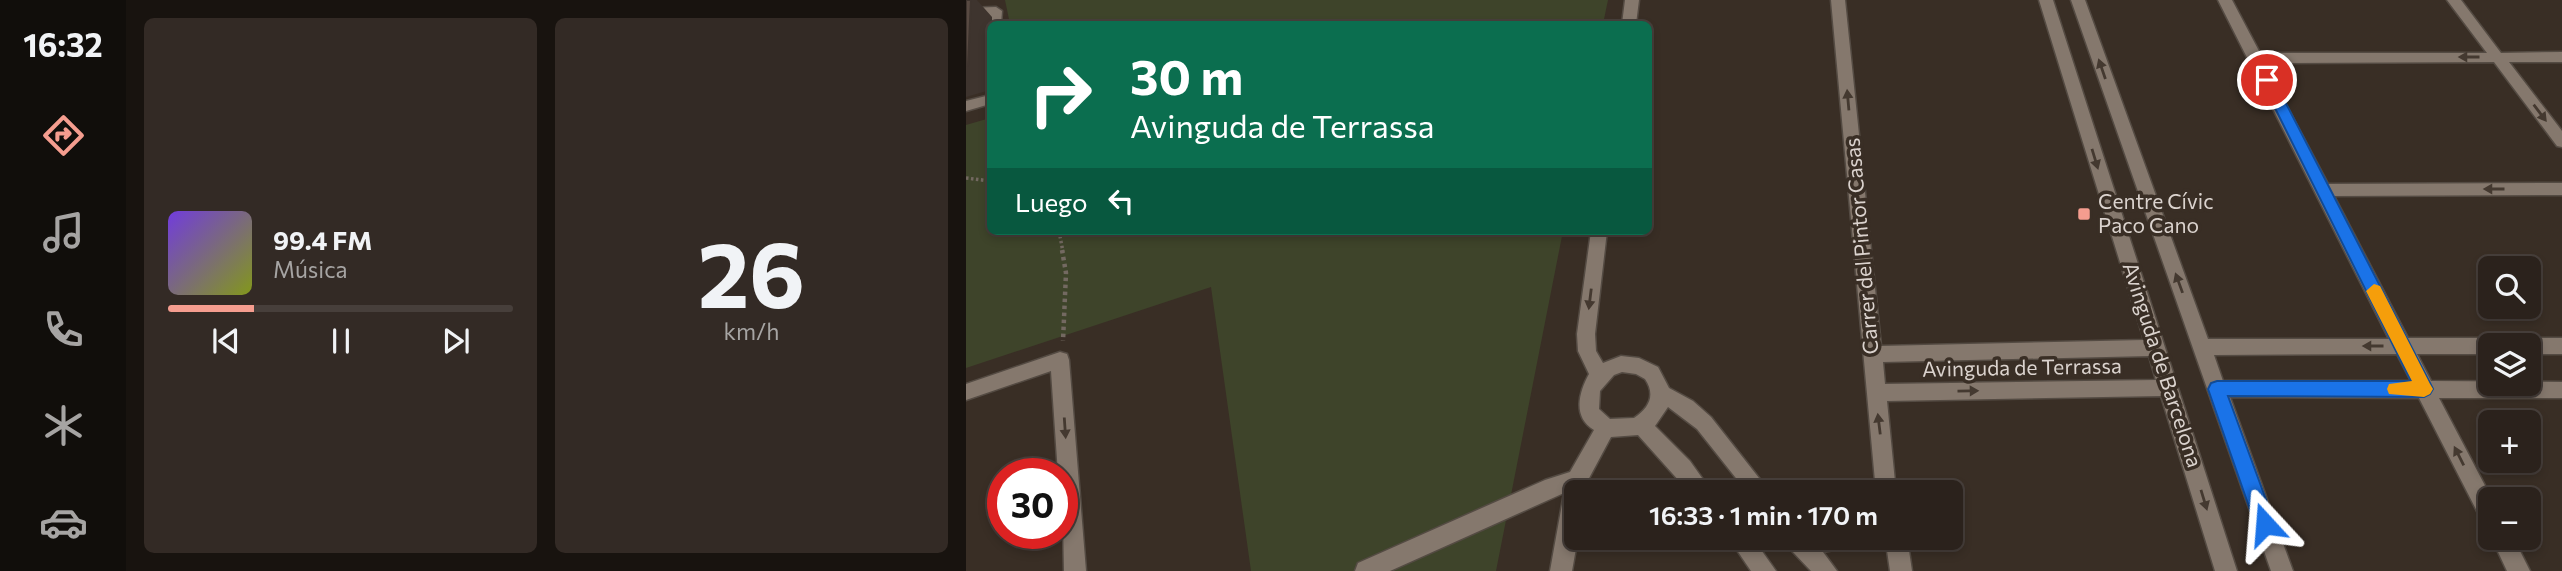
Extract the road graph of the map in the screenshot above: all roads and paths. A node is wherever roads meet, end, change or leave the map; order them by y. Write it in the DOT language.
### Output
graph roads {
  1 [pos="1632,0"];
  2 [pos="1839,0"];
  3 [pos="2046,0"];
  4 [pos="2078,0"];
  5 [pos="2225,0"];
  6 [pos="2454,0"];
  7 [pos="966,12"];
  8 [pos="995,21"];
  9 [pos="1629,21"];
  10 [pos="2497,57"];
  11 [pos="2562,57"];
  12 [pos="2256,58"];
  13 [pos="987,101"];
  14 [pos="966,106"];
  15 [pos="2562,142"];
  16 [pos="966,178"];
  17 [pos="987,181"];
  18 [pos="2562,189"];
  19 [pos="2323,190"];
  20 [pos="1060,235"];
  21 [pos="1598,235"];
  22 [pos="2403,346"];
  23 [pos="2478,346"];
  24 [pos="2541,346"];
  25 [pos="2562,346"];
  26 [pos="2202,347"];
  27 [pos="2156,348"];
  28 [pos="1872,354"];
  29 [pos="1060,360"];
  30 [pos="1599,375"];
  31 [pos="2169,388"];
  32 [pos="2217,389"];
  33 [pos="2424,389"];
  34 [pos="2562,390"];
  35 [pos="966,392"];
  36 [pos="1875,393"];
  37 [pos="1662,394"];
  38 [pos="1641,425"];
  39 [pos="1606,427"];
  40 [pos="1577,480"];
  41 [pos="1692,480"];
  42 [pos="1750,480"];
  43 [pos="1885,480"];
  44 [pos="1564,483"];
  45 [pos="2478,493"];
  46 [pos="1565,550"];
  47 [pos="1748,550"];
  48 [pos="1806,550"];
  49 [pos="1898,550"];
  50 [pos="2508,550"];
  51 [pos="1075,571"];
  52 [pos="1366,571"];
  53 [pos="1561,571"];
  54 [pos="1765,571"];
  55 [pos="1826,571"];
  56 [pos="1901,571"];
  57 [pos="2226,571"];
  58 [pos="2282,571"];
  59 [pos="2519,571"];
  1 -- 9 [label="street"];
  28 -- 2 [label="street, Carrer del Pintor Casas, one-way"];
  3 -- 27 [label="street, Avinguda de Barcelona, one-way"];
  26 -- 4 [label="street, Avinguda de Barcelona, one-way"];
  5 -- 12 [label="street"];
  6 -- 10 [label="street"];
  7 -- 8 [label="lane"];
  10 -- 11 [label="street"];
  10 -- 12 [label="street, one-way"];
  10 -- 15 [label="street, one-way"];
  12 -- 19 [label="street"];
  13 -- 14 [label="lane"];
  16 -- 17 [label="path"];
  18 -- 19 [label="street, one-way"];
  19 -- 22 [label="street"];
  20 -- 29 [label="path"];
  21 -- 30 [label="street, one-way"];
  22 -- 23 [label="street"];
  22 -- 26 [label="street, one-way"];
  22 -- 33 [label="street"];
  24 -- 25 [label="street"];
  26 -- 32 [label="street, Avinguda de Barcelona"];
  27 -- 28 [label="street, Avinguda de Terrassa"];
  27 -- 31 [label="street, Avinguda de Barcelona"];
  28 -- 36 [label="street, Carrer del Pintor Casas"];
  29 -- 35 [label="street"];
  29 -- 51 [label="street, one-way"];
  30 -- 37 [label="street"];
  30 -- 39 [label="street"];
  36 -- 31 [label="street, Avinguda de Terrassa, one-way"];
  31 -- 57 [label="street, Avinguda de Barcelona, one-way"];
  32 -- 33 [label="street"];
  32 -- 58 [label="street, Avinguda de Barcelona"];
  33 -- 34 [label="street"];
  45 -- 33 [label="street, one-way"];
  43 -- 36 [label="street, Carrer del Pintor Casas, one-way"];
  37 -- 38 [label="street"];
  37 -- 42 [label="street"];
  38 -- 39 [label="street"];
  38 -- 41 [label="street"];
  39 -- 40 [label="street"];
  44 -- 52 [label="street"];
  46 -- 53 [label="street"];
  47 -- 54 [label="street"];
  48 -- 55 [label="street"];
  49 -- 56 [label="street"];
  50 -- 59 [label="street"];
}
